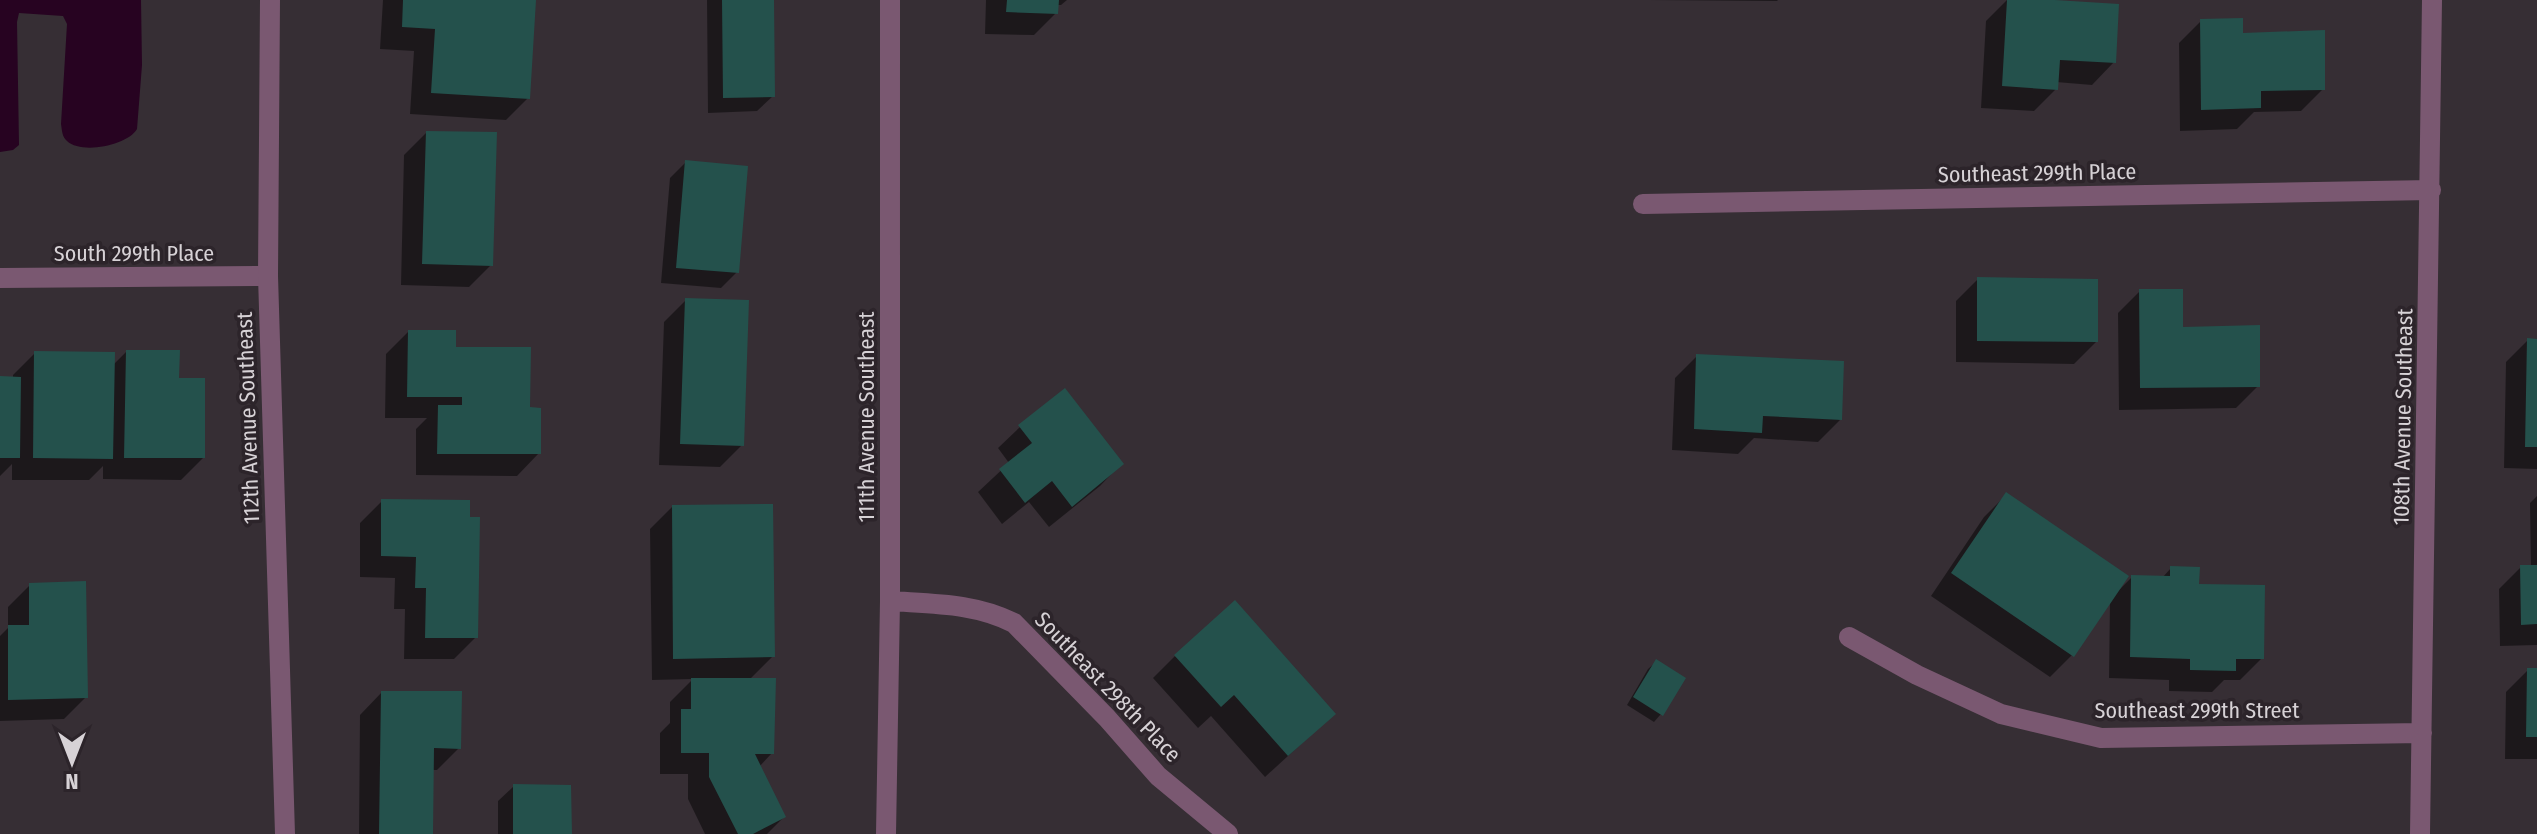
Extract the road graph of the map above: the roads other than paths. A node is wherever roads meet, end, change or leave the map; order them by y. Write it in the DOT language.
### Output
graph roads {
  1 [pos="270,0"];
  2 [pos="890,0"];
  3 [pos="2432,0"];
  4 [pos="2431,190"];
  5 [pos="1643,204"];
  6 [pos="268,276"];
  7 [pos="0,278"];
  8 [pos="890,601"];
  9 [pos="1849,637"];
  10 [pos="2422,733"];
  11 [pos="285,834"];
  12 [pos="886,834"];
  13 [pos="1228,834"];
  14 [pos="2420,834"];
  1 -- 6 [label="street, 112th Avenue Southeast"];
  2 -- 8 [label="street, 111th Avenue Southeast"];
  3 -- 4 [label="street, 108th Avenue Southeast"];
  4 -- 5 [label="street, Southeast 299th Place"];
  4 -- 10 [label="street, 108th Avenue Southeast"];
  6 -- 7 [label="street, South 299th Place"];
  6 -- 11 [label="street, 112th Avenue Southeast"];
  8 -- 12 [label="street, 111th Avenue Southeast"];
  8 -- 13 [label="street, Southeast 298th Place"];
  9 -- 10 [label="street, Southeast 299th Street"];
  10 -- 14 [label="street, 108th Avenue Southeast"];
}
